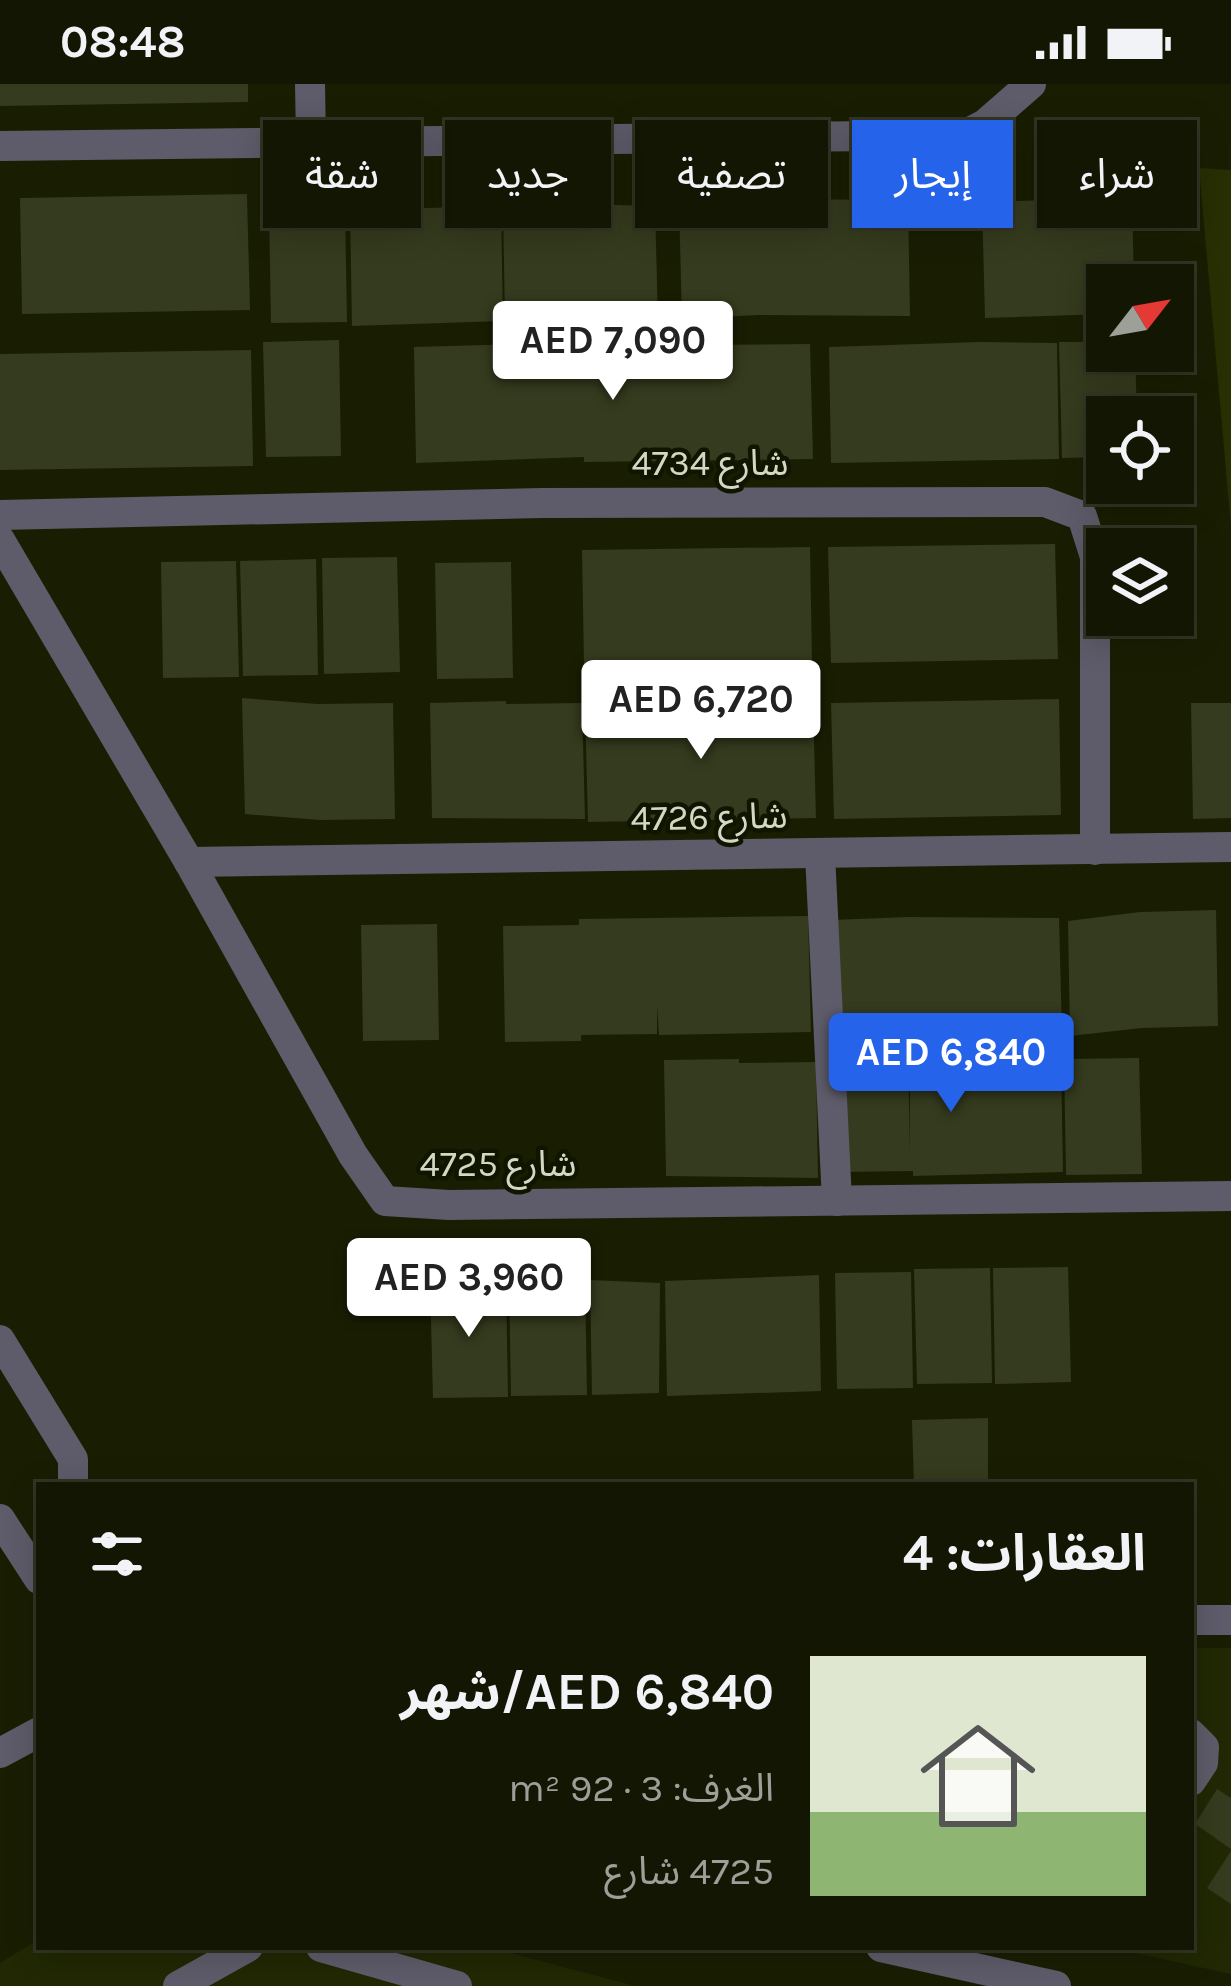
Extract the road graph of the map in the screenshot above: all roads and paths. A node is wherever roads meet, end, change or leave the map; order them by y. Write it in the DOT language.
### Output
graph roads {
  1 [pos="310,84"];
  2 [pos="1031,84"];
  3 [pos="1003,95"];
  4 [pos="311,120"];
  5 [pos="421,139"];
  6 [pos="263,141"];
  7 [pos="0,146"];
  8 [pos="0,515"];
  9 [pos="0,540"];
  10 [pos="1231,847"];
  11 [pos="1095,850"];
  12 [pos="820,854"];
  13 [pos="189,862"];
  14 [pos="1231,1196"];
  15 [pos="837,1201"];
  16 [pos="0,1340"];
  17 [pos="74,1482"];
  18 [pos="36,1523"];
  19 [pos="5,1528"];
  20 [pos="36,1574"];
  21 [pos="1194,1620"];
  22 [pos="1231,1620"];
  23 [pos="36,1734"];
  24 [pos="1195,1737"];
  25 [pos="1231,1744"];
  26 [pos="0,1753"];
  27 [pos="1194,1775"];
  28 [pos="243,1950"];
  29 [pos="332,1950"];
  30 [pos="894,1950"];
  31 [pos="178,1986"];
  32 [pos="458,1986"];
  33 [pos="1056,1986"];
  1 -- 4 [label="street"];
  2 -- 3 [label="street"];
  3 -- 5 [label="street"];
  6 -- 7 [label="street"];
  8 -- 11 [label="street, 4734 شارع"];
  9 -- 13 [label="street, 4725 شارع"];
  10 -- 11 [label="street, 4726 شارع"];
  11 -- 12 [label="street, 4726 شارع"];
  12 -- 13 [label="street, 4726 شارع"];
  12 -- 15 [label="street"];
  13 -- 15 [label="street, 4725 شارع"];
  14 -- 15 [label="street, 4725 شارع"];
  16 -- 17 [label="street"];
  18 -- 19 [label="street"];
  19 -- 20 [label="street"];
  21 -- 22 [label="street"];
  23 -- 26 [label="street"];
  24 -- 25 [label="street"];
  24 -- 27 [label="street"];
  28 -- 31 [label="street"];
  29 -- 32 [label="street"];
  30 -- 33 [label="street"];
}
